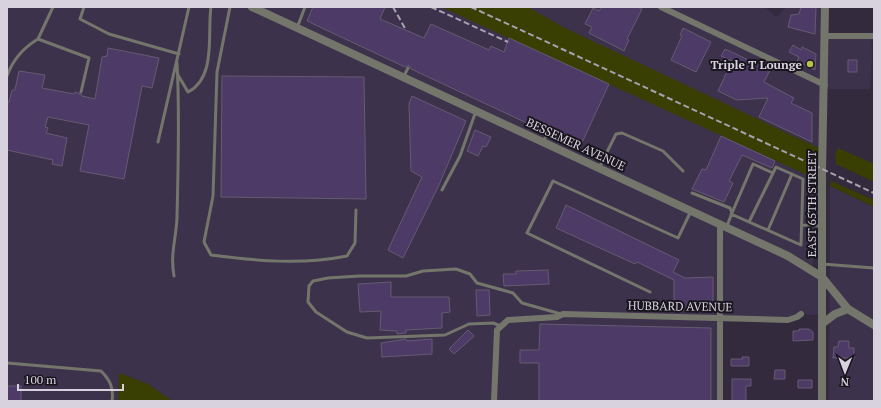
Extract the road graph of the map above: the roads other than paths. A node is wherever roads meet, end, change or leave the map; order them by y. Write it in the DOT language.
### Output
graph roads {
  1 [pos="53,7"];
  2 [pos="84,7"];
  3 [pos="189,7"];
  4 [pos="211,7"];
  5 [pos="230,7"];
  6 [pos="252,7"];
  7 [pos="305,7"];
  8 [pos="661,7"];
  9 [pos="826,7"];
  10 [pos="297,28"];
  11 [pos="825,36"];
  12 [pos="874,36"];
  13 [pos="38,39"];
  14 [pos="178,54"];
  15 [pos="177,63"];
  16 [pos="408,68"];
  17 [pos="177,73"];
  18 [pos="7,76"];
  19 [pos="404,78"];
  20 [pos="825,85"];
  21 [pos="81,92"];
  22 [pos="476,111"];
  23 [pos="548,132"];
  24 [pos="158,142"];
  25 [pos="543,142"];
  26 [pos="599,168"];
  27 [pos="683,171"];
  28 [pos="774,174"];
  29 [pos="792,174"];
  30 [pos="442,190"];
  31 [pos="692,193"];
  32 [pos="356,210"];
  33 [pos="691,211"];
  34 [pos="732,213"];
  35 [pos="749,222"];
  36 [pos="802,225"];
  37 [pos="723,226"];
  38 [pos="822,226"];
  39 [pos="768,230"];
  40 [pos="822,264"];
  41 [pos="874,268"];
  42 [pos="174,276"];
  43 [pos="822,277"];
  44 [pos="650,292"];
  45 [pos="848,308"];
  46 [pos="801,314"];
  47 [pos="560,316"];
  48 [pos="720,318"];
  49 [pos="823,323"];
  50 [pos="874,325"];
  51 [pos="501,326"];
  52 [pos="7,363"];
  53 [pos="112,401"];
  54 [pos="494,401"];
  55 [pos="720,401"];
  56 [pos="822,401"];
  1 -- 13 [label="lane"];
  2 -- 14 [label="lane"];
  3 -- 14 [label="lane"];
  4 -- 17 [label="lane"];
  5 -- 32 [label="lane"];
  6 -- 10 [label="street, BESSEMER AVENUE"];
  7 -- 10 [label="lane"];
  8 -- 20 [label="street"];
  9 -- 11 [label="street, EAST 65TH STREET"];
  10 -- 19 [label="street, BESSEMER AVENUE"];
  11 -- 12 [label="street"];
  11 -- 20 [label="street, EAST 65TH STREET"];
  13 -- 18 [label="lane"];
  13 -- 21 [label="lane"];
  14 -- 15 [label="lane"];
  15 -- 17 [label="lane"];
  15 -- 24 [label="lane"];
  16 -- 19 [label="lane"];
  17 -- 42 [label="lane"];
  19 -- 22 [label="street, BESSEMER AVENUE"];
  20 -- 38 [label="street, EAST 65TH STREET"];
  22 -- 25 [label="street, BESSEMER AVENUE"];
  22 -- 30 [label="lane"];
  23 -- 25 [label="lane"];
  25 -- 26 [label="street, BESSEMER AVENUE"];
  26 -- 27 [label="lane"];
  26 -- 33 [label="street, BESSEMER AVENUE"];
  28 -- 29 [label="lane"];
  28 -- 34 [label="lane"];
  28 -- 35 [label="lane"];
  29 -- 36 [label="lane"];
  29 -- 39 [label="lane"];
  31 -- 34 [label="lane"];
  33 -- 37 [label="street, BESSEMER AVENUE"];
  33 -- 44 [label="lane"];
  34 -- 35 [label="lane"];
  34 -- 37 [label="lane"];
  35 -- 39 [label="lane"];
  36 -- 38 [label="lane"];
  36 -- 39 [label="lane"];
  37 -- 43 [label="street, BESSEMER AVENUE"];
  37 -- 48 [label="street"];
  38 -- 40 [label="street, EAST 65TH STREET"];
  40 -- 41 [label="lane"];
  40 -- 43 [label="street, EAST 65TH STREET"];
  43 -- 45 [label="street, BESSEMER AVENUE"];
  43 -- 49 [label="street, EAST 65TH STREET"];
  45 -- 49 [label="street"];
  45 -- 50 [label="street, BESSEMER AVENUE"];
  46 -- 48 [label="street, HUBBARD AVENUE"];
  47 -- 48 [label="street, HUBBARD AVENUE"];
  47 -- 51 [label="street, HUBBARD AVENUE"];
  47 -- 51 [label="lane"];
  48 -- 55 [label="street"];
  49 -- 56 [label="street, EAST 65TH STREET"];
  51 -- 54 [label="street"];
  52 -- 53 [label="lane"];
}
